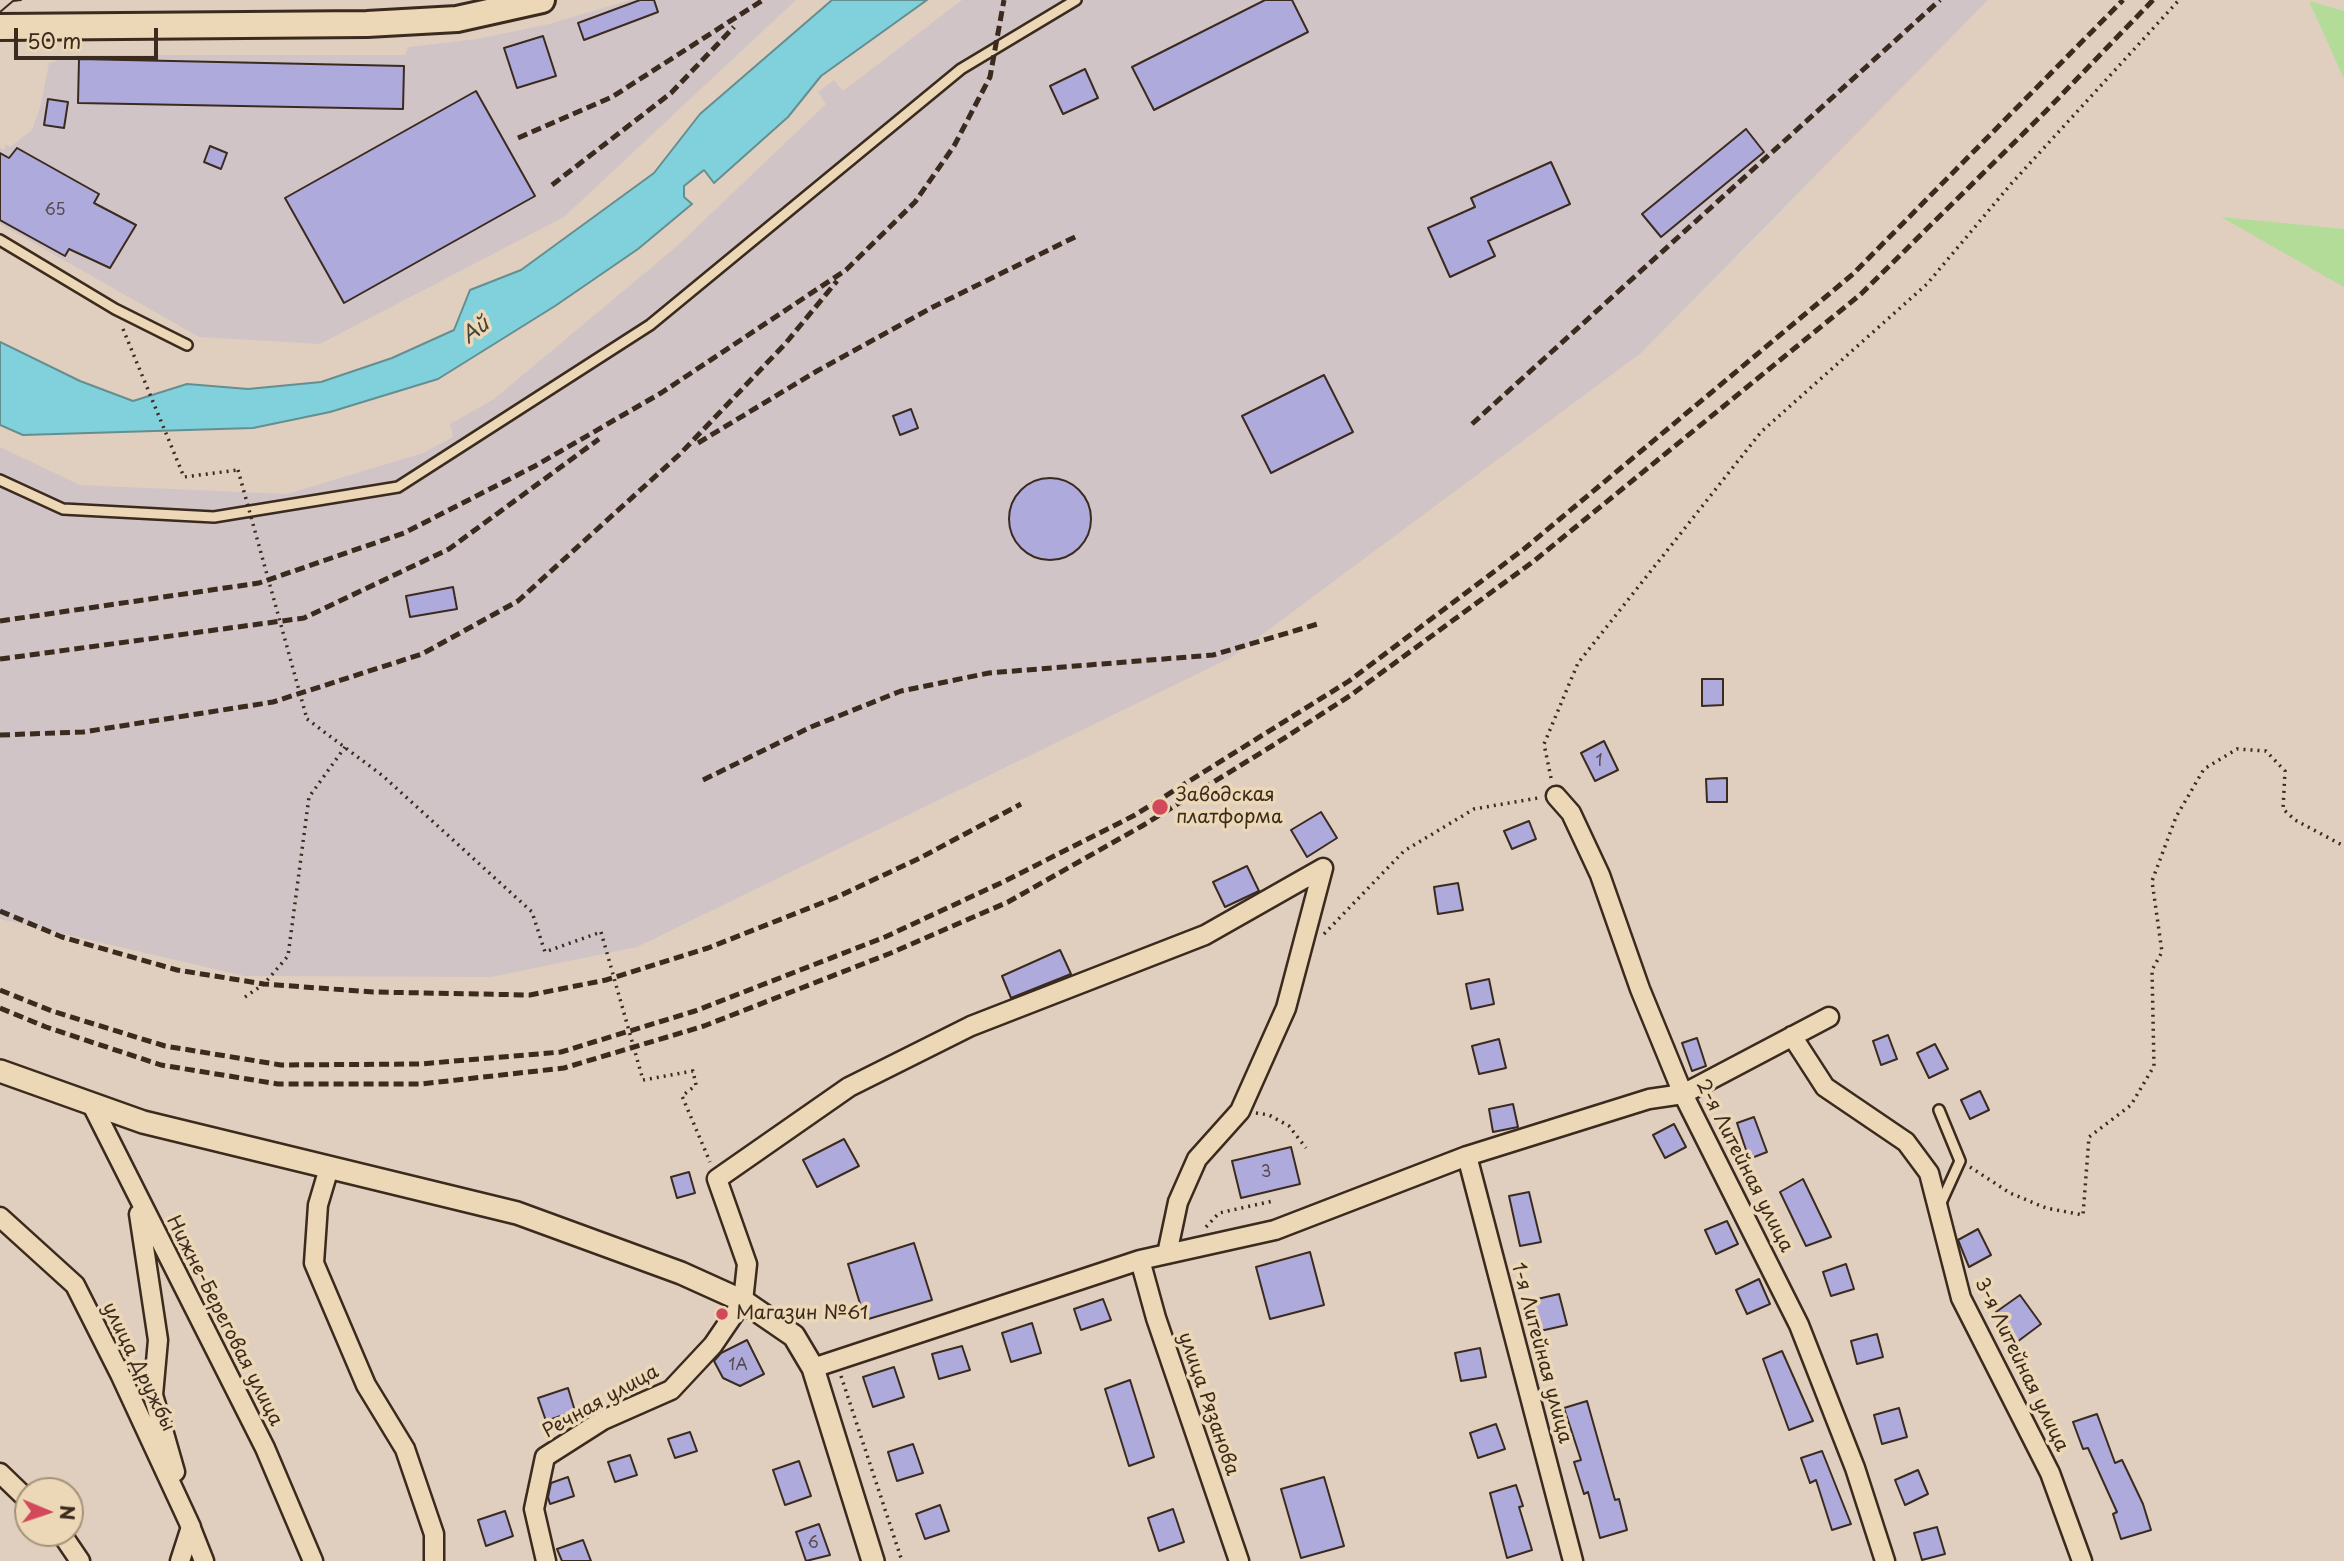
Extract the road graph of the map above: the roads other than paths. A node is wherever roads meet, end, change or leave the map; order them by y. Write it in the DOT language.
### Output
graph roads {
  1 [pos="542,0"];
  2 [pos="1076,0"];
  3 [pos="0,27"];
  4 [pos="0,240"];
  5 [pos="187,345"];
  6 [pos="0,480"];
  7 [pos="1556,796"];
  8 [pos="1829,1017"];
  9 [pos="1792,1036"];
  10 [pos="0,1071"];
  11 [pos="1683,1094"];
  12 [pos="91,1103"];
  13 [pos="1939,1110"];
  14 [pos="1467,1156"];
  15 [pos="329,1168"];
  16 [pos="134,1191"];
  17 [pos="1937,1210"];
  18 [pos="0,1217"];
  19 [pos="1175,1252"];
  20 [pos="1140,1260"];
  21 [pos="743,1301"];
  22 [pos="813,1368"];
  23 [pos="0,1474"];
  24 [pos="14,1487"];
  25 [pos="191,1527"];
  26 [pos="180,1561"];
  27 [pos="204,1561"];
  28 [pos="313,1561"];
  29 [pos="434,1561"];
  30 [pos="546,1561"];
  31 [pos="873,1561"];
  32 [pos="1239,1561"];
  33 [pos="1573,1561"];
  34 [pos="1885,1561"];
  35 [pos="2082,1561"];
  1 -- 3 [label="main road"];
  2 -- 6 [label="lane"];
  4 -- 5 [label="lane"];
  7 -- 11 [label="street, 2-я Литейная улица"];
  8 -- 9 [label="street"];
  9 -- 11 [label="street"];
  9 -- 17 [label="street, 3-я Литейная улица"];
  10 -- 12 [label="street"];
  11 -- 14 [label="street"];
  11 -- 34 [label="street, 2-я Литейная улица"];
  12 -- 15 [label="street"];
  12 -- 16 [label="street, Нижне-Береговая улица"];
  13 -- 17 [label="lane"];
  14 -- 19 [label="street"];
  14 -- 33 [label="street, 1-я Литейная улица"];
  15 -- 21 [label="street"];
  15 -- 29 [label="street"];
  16 -- 25 [label="street"];
  16 -- 28 [label="street, Нижне-Береговая улица"];
  17 -- 35 [label="street, 3-я Литейная улица"];
  18 -- 25 [label="street, улица Дружбы"];
  19 -- 20 [label="street"];
  19 -- 21 [label="street"];
  20 -- 22 [label="street"];
  20 -- 32 [label="street, улица Рязанова"];
  21 -- 22 [label="street"];
  21 -- 30 [label="street, Речная улица"];
  22 -- 31 [label="street"];
  23 -- 24 [label="street"];
  25 -- 26 [label="street"];
  25 -- 27 [label="street"];
}
